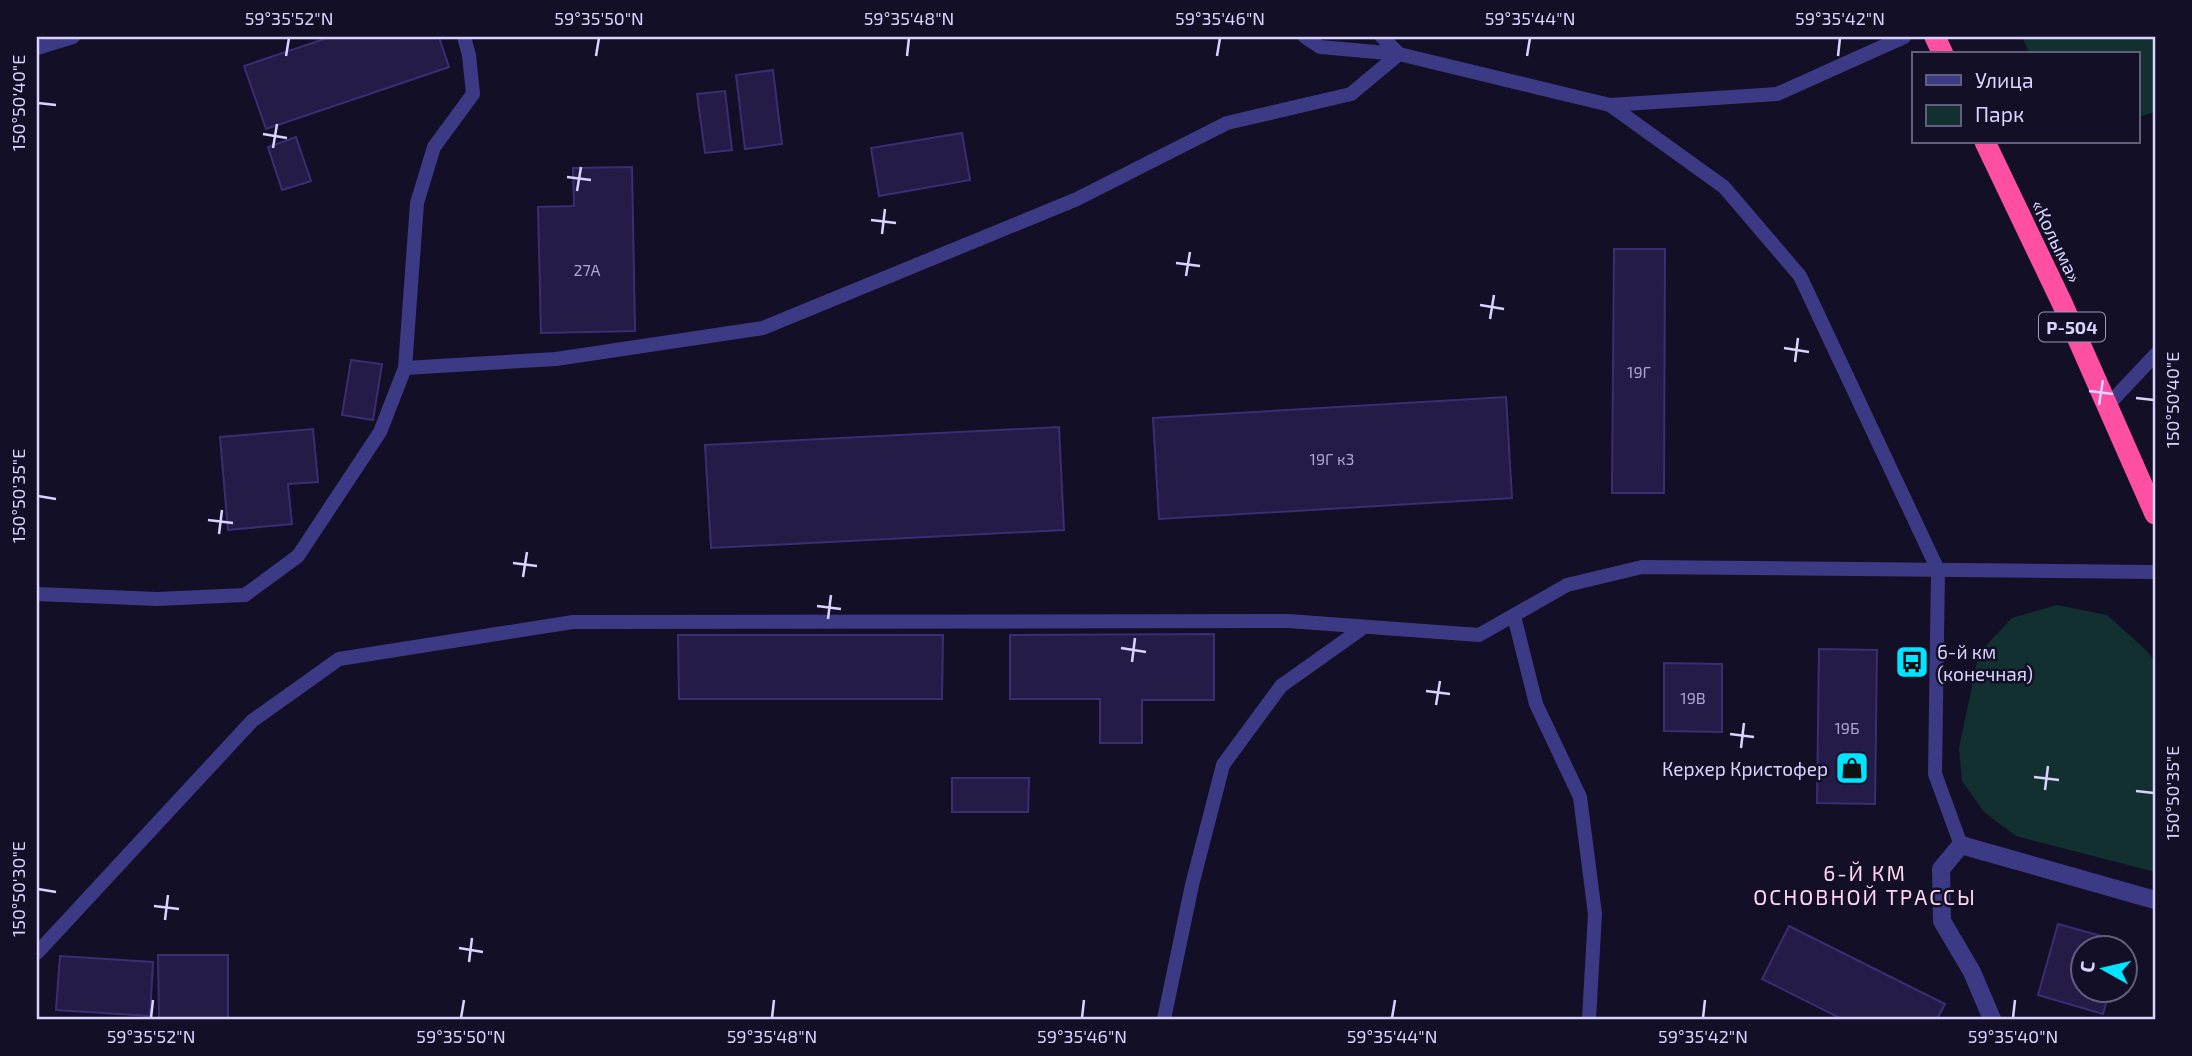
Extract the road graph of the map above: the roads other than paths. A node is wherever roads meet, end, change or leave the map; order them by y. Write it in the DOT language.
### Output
graph roads {
  1 [pos="73,37"];
  2 [pos="464,37"];
  3 [pos="1305,37"];
  4 [pos="1382,37"];
  5 [pos="1903,37"];
  6 [pos="37,48"];
  7 [pos="1399,54"];
  8 [pos="1610,105"];
  9 [pos="1985,144"];
  10 [pos="2155,355"];
  11 [pos="405,368"];
  12 [pos="2108,405"];
  13 [pos="2155,514"];
  14 [pos="1938,570"];
  15 [pos="2155,572"];
  16 [pos="37,594"];
  17 [pos="1514,615"];
  18 [pos="1364,627"];
  19 [pos="1961,845"];
  20 [pos="2155,900"];
  21 [pos="37,953"];
  22 [pos="1164,1019"];
  23 [pos="1590,1019"];
  24 [pos="1992,1019"];
  1 -- 6 [label="lane"];
  2 -- 11 [label="lane"];
  3 -- 7 [label="lane"];
  4 -- 7 [label="lane"];
  5 -- 8 [label="lane"];
  7 -- 8 [label="lane"];
  7 -- 11 [label="lane"];
  8 -- 14 [label="lane"];
  9 -- 12 [label="highway, «Колыма» / Р-504"];
  10 -- 12 [label="lane"];
  11 -- 16 [label="lane"];
  12 -- 13 [label="highway, «Колыма» / Р-504"];
  14 -- 15 [label="lane"];
  14 -- 17 [label="lane"];
  14 -- 19 [label="lane"];
  17 -- 18 [label="lane"];
  17 -- 23 [label="lane"];
  18 -- 21 [label="lane"];
  18 -- 22 [label="lane"];
  19 -- 20 [label="street"];
  19 -- 24 [label="street"];
}
